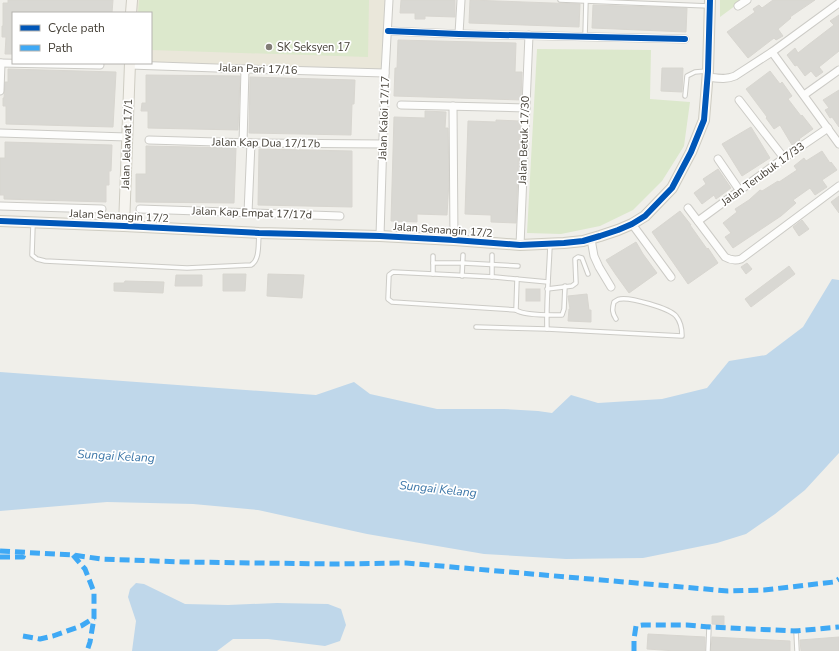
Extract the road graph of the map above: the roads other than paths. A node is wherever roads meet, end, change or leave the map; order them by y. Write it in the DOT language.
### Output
graph roads {
  1 [pos="132,0"];
  2 [pos="389,0"];
  3 [pos="461,0"];
  4 [pos="560,0"];
  5 [pos="586,0"];
  6 [pos="747,0"];
  7 [pos="710,3"];
  8 [pos="839,3"];
  9 [pos="738,6"];
  10 [pos="131,12"];
  11 [pos="388,31"];
  12 [pos="459,34"];
  13 [pos="529,35"];
  14 [pos="585,37"];
  15 [pos="685,39"];
  16 [pos="772,52"];
  17 [pos="0,63"];
  18 [pos="12,63"];
  19 [pos="50,64"];
  20 [pos="130,64"];
  21 [pos="100,65"];
  22 [pos="245,69"];
  23 [pos="839,70"];
  24 [pos="385,72"];
  25 [pos="708,74"];
  26 [pos="0,91"];
  27 [pos="804,95"];
  28 [pos="685,96"];
  29 [pos="739,100"];
  30 [pos="401,105"];
  31 [pos="453,106"];
  32 [pos="526,108"];
  33 [pos="828,128"];
  34 [pos="0,133"];
  35 [pos="127,137"];
  36 [pos="149,140"];
  37 [pos="243,143"];
  38 [pos="251,143"];
  39 [pos="383,144"];
  40 [pos="839,144"];
  41 [pos="784,158"];
  42 [pos="718,159"];
  43 [pos="839,186"];
  44 [pos="740,191"];
  45 [pos="0,206"];
  46 [pos="688,208"];
  47 [pos="102,209"];
  48 [pos="140,209"];
  49 [pos="248,213"];
  50 [pos="340,216"];
  51 [pos="0,221"];
  52 [pos="698,221"];
  53 [pos="33,222"];
  54 [pos="632,224"];
  55 [pos="124,226"];
  56 [pos="259,233"];
  57 [pos="380,236"];
  58 [pos="591,239"];
  59 [pos="454,240"];
  60 [pos="550,244"];
  61 [pos="520,245"];
  62 [pos="492,255"];
  63 [pos="433,256"];
  64 [pos="463,256"];
  65 [pos="433,263"];
  66 [pos="463,263"];
  67 [pos="492,264"];
  68 [pos="518,266"];
  69 [pos="433,274"];
  70 [pos="588,274"];
  71 [pos="462,276"];
  72 [pos="492,277"];
  73 [pos="671,277"];
  74 [pos="517,279"];
  75 [pos="548,282"];
  76 [pos="565,286"];
  77 [pos="611,287"];
  78 [pos="548,289"];
  79 [pos="516,310"];
  80 [pos="546,315"];
  81 [pos="616,319"];
  82 [pos="476,327"];
  83 [pos="547,329"];
  84 [pos="709,627"];
  85 [pos="796,631"];
  86 [pos="708,651"];
  87 [pos="796,651"];
  1 -- 10 [label="street"];
  2 -- 11 [label="street, Jalan Kaloi 17/17"];
  3 -- 12 [label="street"];
  4 -- 5 [label="lane"];
  5 -- 7 [label="lane"];
  5 -- 14 [label="lane"];
  6 -- 9 [label="street"];
  7 -- 25 [label="street, Jalan Senangin 17/2"];
  8 -- 16 [label="street"];
  11 -- 12 [label="street"];
  11 -- 24 [label="street, Jalan Kaloi 17/17"];
  12 -- 13 [label="street"];
  13 -- 14 [label="street"];
  13 -- 32 [label="street, Jalan Betuk 17/30"];
  14 -- 15 [label="street"];
  16 -- 25 [label="street"];
  16 -- 27 [label="street"];
  17 -- 18 [label="street"];
  17 -- 26 [label="street"];
  19 -- 21 [label="street"];
  20 -- 22 [label="street, Jalan Pari 17/16"];
  20 -- 35 [label="street, Jalan Jelawat 17/1"];
  22 -- 24 [label="street, Jalan Pari 17/16"];
  22 -- 37 [label="street"];
  23 -- 27 [label="street"];
  24 -- 39 [label="street, Jalan Kaloi 17/17"];
  25 -- 28 [label="lane"];
  25 -- 54 [label="street, Jalan Senangin 17/2"];
  27 -- 33 [label="street"];
  29 -- 41 [label="street"];
  30 -- 31 [label="street"];
  31 -- 32 [label="street"];
  31 -- 59 [label="street"];
  32 -- 61 [label="street, Jalan Betuk 17/30"];
  33 -- 40 [label="street"];
  33 -- 41 [label="street, Jalan Terubuk 17/33"];
  34 -- 35 [label="street"];
  35 -- 55 [label="street, Jalan Jelawat 17/1"];
  36 -- 37 [label="street, Jalan Kap Dua 17/17b"];
  37 -- 38 [label="street, Jalan Kap Dua 17/17b"];
  38 -- 39 [label="street, Jalan Kap Dua 17/17b"];
  38 -- 49 [label="street"];
  39 -- 57 [label="street, Jalan Kaloi 17/17"];
  41 -- 44 [label="street, Jalan Terubuk 17/33"];
  42 -- 44 [label="street"];
  43 -- 52 [label="street"];
  44 -- 52 [label="street, Jalan Terubuk 17/33"];
  45 -- 47 [label="street"];
  46 -- 52 [label="street"];
  48 -- 49 [label="street, Jalan Kap Empat 17/17d"];
  49 -- 50 [label="street, Jalan Kap Empat 17/17d"];
  51 -- 53 [label="street, Jalan Senangin 17/2"];
  53 -- 55 [label="street, Jalan Senangin 17/2"];
  53 -- 56 [label="lane"];
  54 -- 58 [label="street, Jalan Senangin 17/2"];
  54 -- 73 [label="street"];
  55 -- 56 [label="street, Jalan Senangin 17/2"];
  56 -- 57 [label="street, Jalan Senangin 17/2"];
  57 -- 59 [label="street, Jalan Senangin 17/2"];
  58 -- 60 [label="street, Jalan Senangin 17/2"];
  58 -- 77 [label="street"];
  59 -- 61 [label="street, Jalan Senangin 17/2"];
  60 -- 61 [label="street, Jalan Senangin 17/2"];
  60 -- 75 [label="lane"];
  62 -- 67 [label="lane"];
  63 -- 65 [label="lane"];
  64 -- 66 [label="lane"];
  65 -- 66 [label="lane"];
  65 -- 69 [label="lane"];
  66 -- 67 [label="lane"];
  66 -- 71 [label="lane"];
  67 -- 68 [label="lane"];
  67 -- 72 [label="lane"];
  69 -- 71 [label="lane"];
  69 -- 79 [label="lane"];
  70 -- 76 [label="lane"];
  71 -- 72 [label="lane"];
  72 -- 74 [label="lane"];
  74 -- 75 [label="lane"];
  74 -- 79 [label="lane"];
  75 -- 78 [label="lane"];
  76 -- 78 [label="lane"];
  76 -- 80 [label="lane"];
  78 -- 80 [label="lane"];
  79 -- 80 [label="lane"];
  80 -- 83 [label="lane"];
  81 -- 83 [label="lane"];
  82 -- 83 [label="lane"];
  84 -- 86 [label="lane"];
  85 -- 87 [label="lane"];
}
